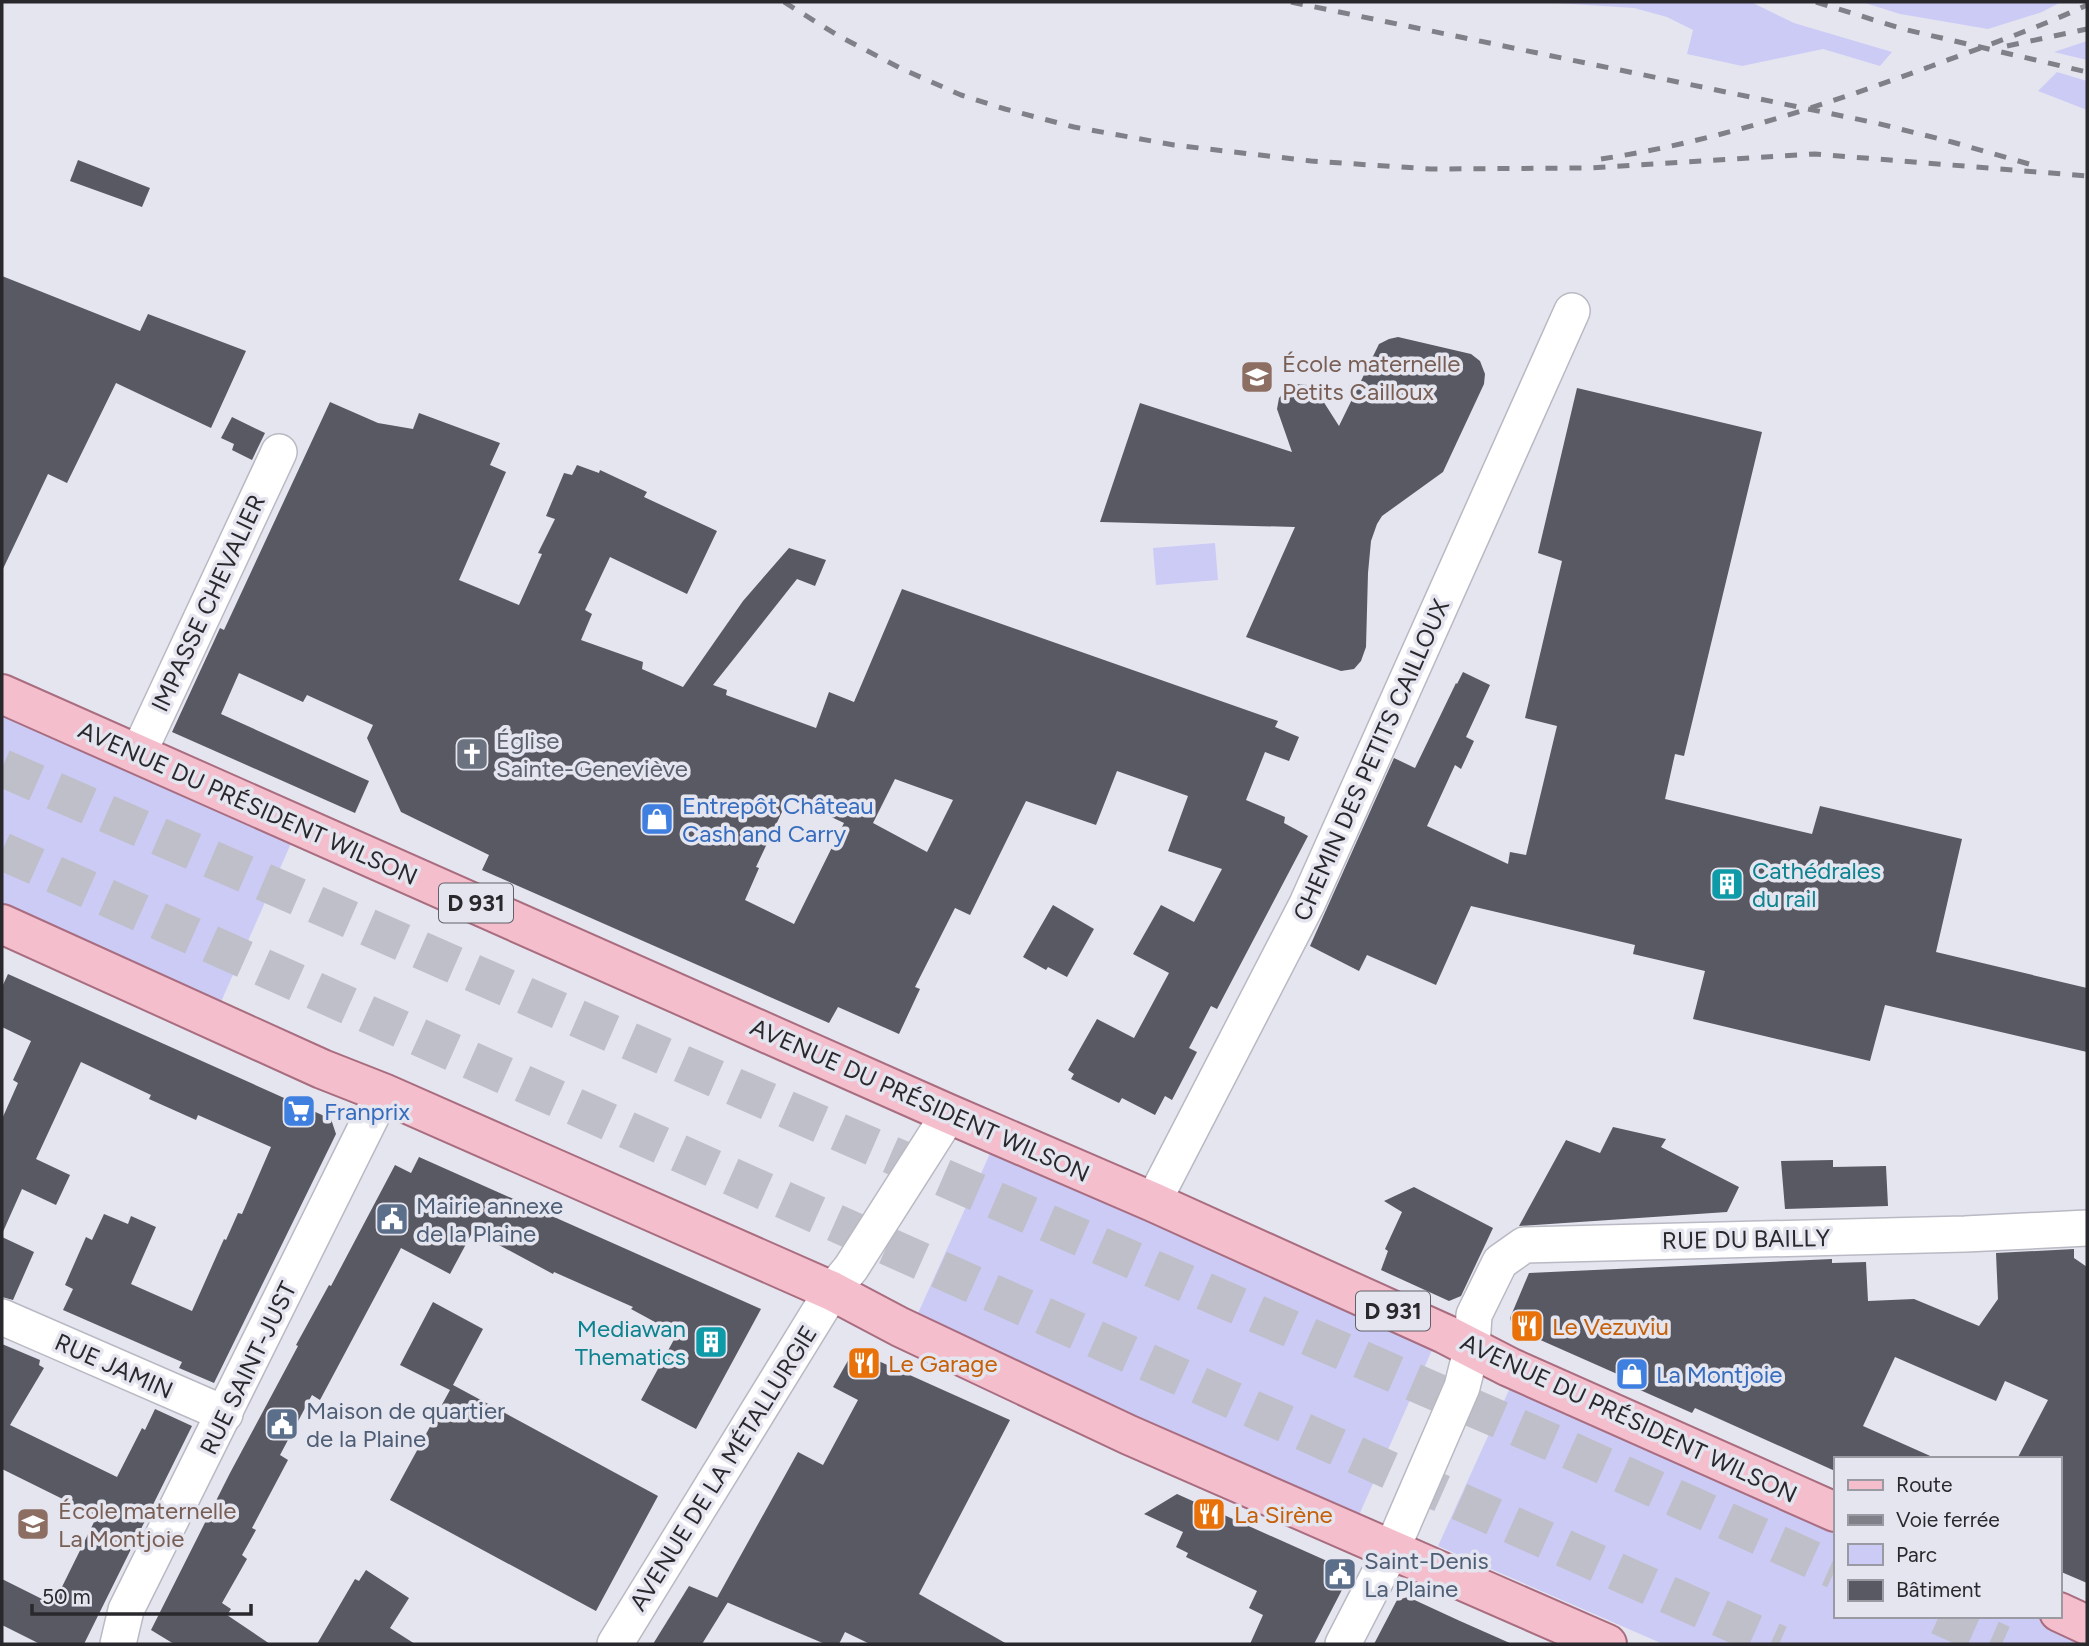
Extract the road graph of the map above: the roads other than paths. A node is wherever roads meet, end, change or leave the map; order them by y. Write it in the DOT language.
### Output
graph roads {
  1 [pos="1572,311"];
  2 [pos="279,452"];
  3 [pos="2,694"];
  4 [pos="138,754"];
  5 [pos="2,924"];
  6 [pos="383,1093"];
  7 [pos="949,1114"];
  8 [pos="1153,1202"];
  9 [pos="2087,1228"];
  10 [pos="832,1291"];
  11 [pos="2,1317"];
  12 [pos="1472,1347"];
  13 [pos="225,1415"];
  14 [pos="1834,1512"];
  15 [pos="1391,1550"];
  16 [pos="2061,1613"];
  17 [pos="2087,1625"];
  18 [pos="118,1644"];
  19 [pos="615,1644"];
  20 [pos="1343,1644"];
  21 [pos="1607,1644"];
  1 -- 8 [label="street, CHEMIN DES PETITS CAILLOUX"];
  2 -- 4 [label="street, IMPASSE CHEVALIER"];
  3 -- 4 [label="main road, AVENUE DU PRÉSIDENT WILSON / D 931"];
  4 -- 7 [label="main road, AVENUE DU PRÉSIDENT WILSON / D 931"];
  5 -- 6 [label="main road"];
  6 -- 10 [label="main road"];
  6 -- 13 [label="street, RUE SAINT-JUST"];
  7 -- 8 [label="main road, AVENUE DU PRÉSIDENT WILSON / D 931"];
  7 -- 10 [label="street, AVENUE DE LA MÉTALLURGIE"];
  8 -- 12 [label="main road, AVENUE DU PRÉSIDENT WILSON / D 931"];
  9 -- 12 [label="street, RUE DU BAILLY"];
  10 -- 15 [label="main road"];
  10 -- 19 [label="street, AVENUE DE LA MÉTALLURGIE"];
  11 -- 13 [label="street, RUE JAMIN"];
  12 -- 14 [label="main road, AVENUE DU PRÉSIDENT WILSON / D 931"];
  12 -- 15 [label="street, RUE DU BAILLY"];
  13 -- 18 [label="street, RUE SAINT-JUST"];
  15 -- 20 [label="street, RUE DU BAILLY"];
  15 -- 21 [label="main road"];
  16 -- 17 [label="main road"];
}
